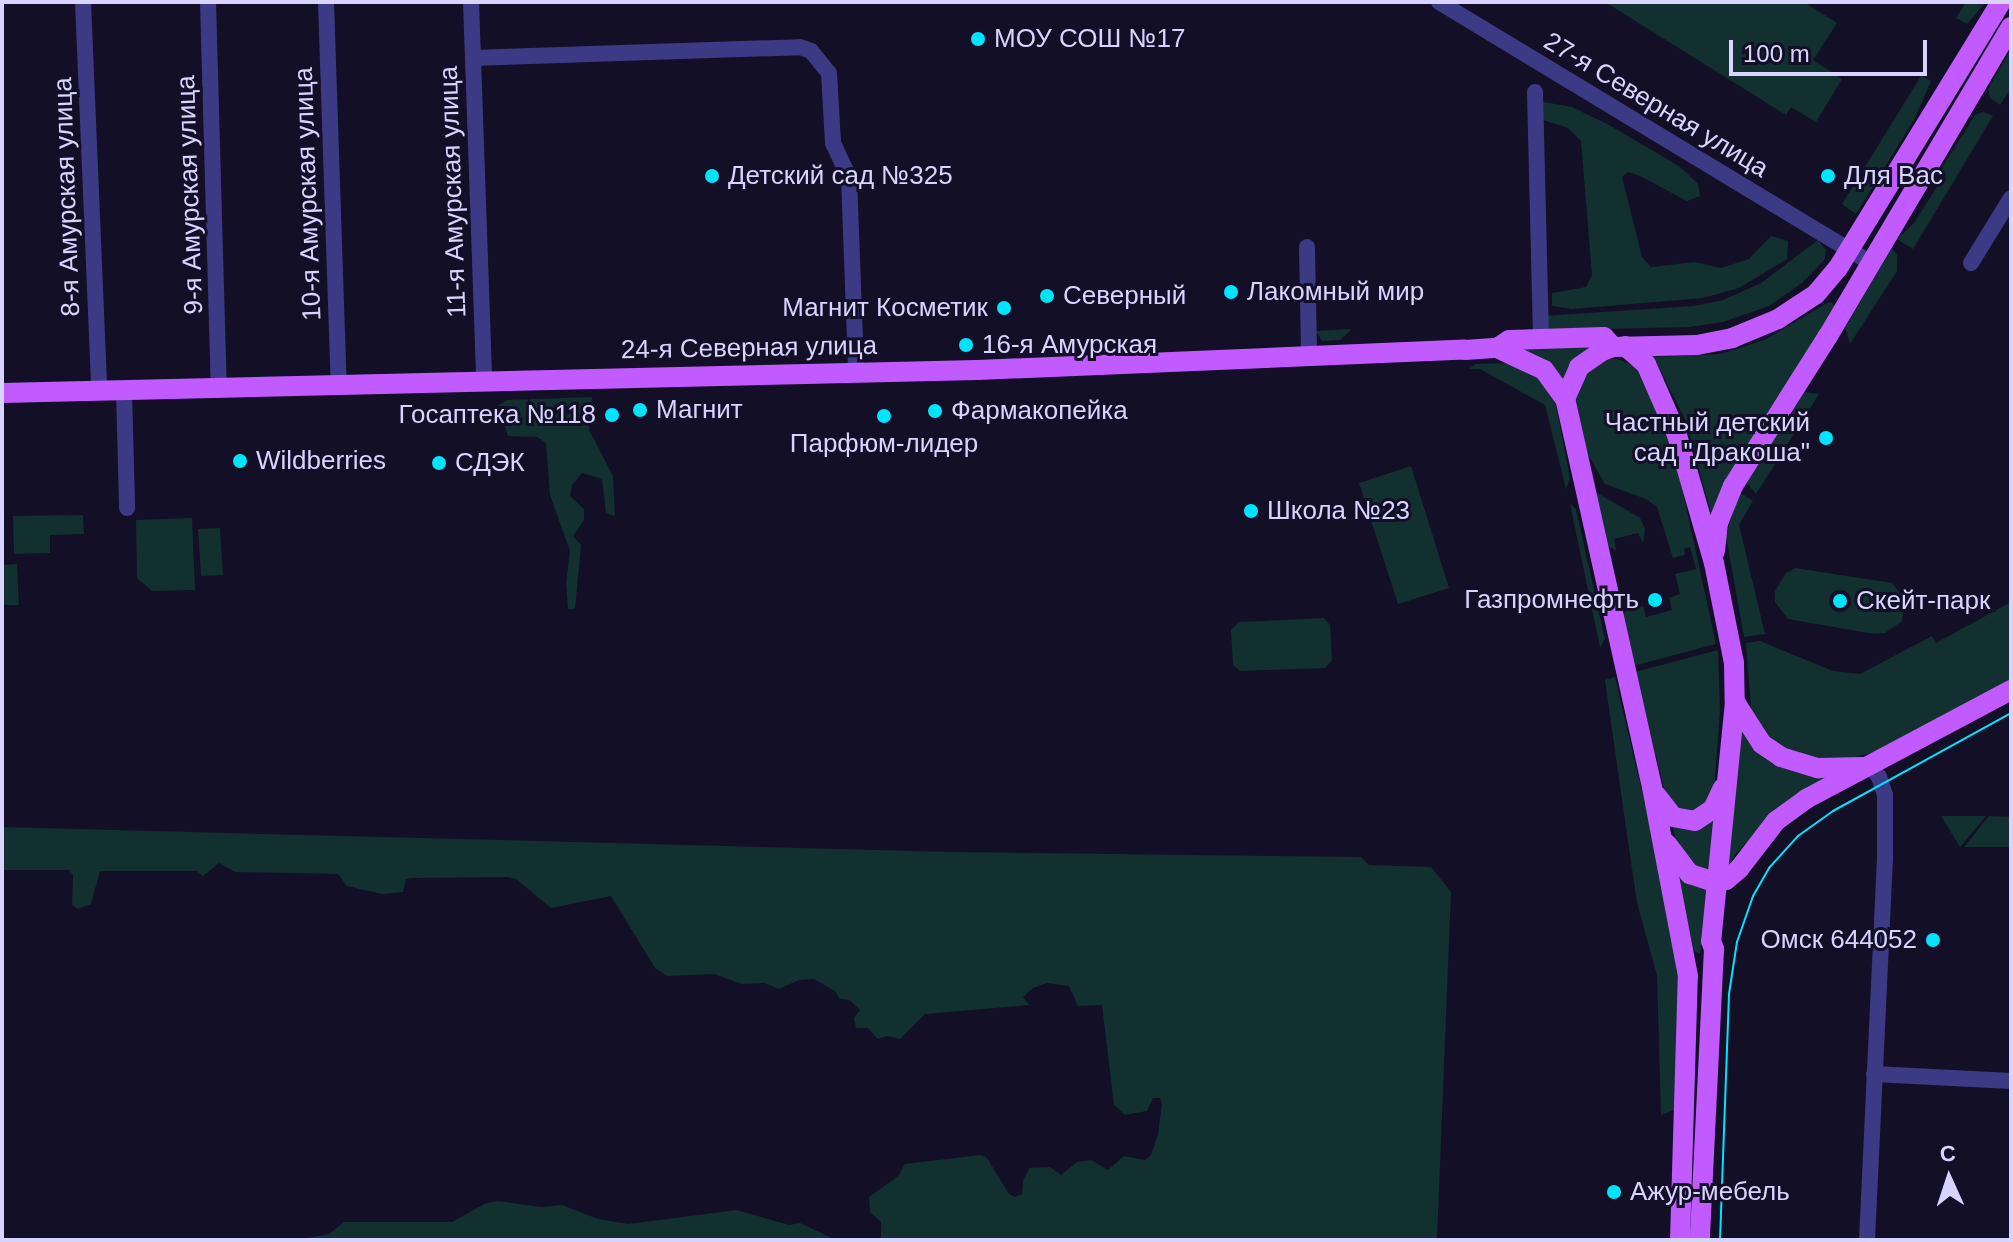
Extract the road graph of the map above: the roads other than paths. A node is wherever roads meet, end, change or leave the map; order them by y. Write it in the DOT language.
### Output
graph roads {
  1 [pos="83,2"];
  2 [pos="208,2"];
  3 [pos="326,2"];
  4 [pos="471,2"];
  5 [pos="1439,2"];
  6 [pos="2001,2"];
  7 [pos="2011,27"];
  8 [pos="473,58"];
  9 [pos="1535,92"];
  10 [pos="2011,198"];
  11 [pos="1307,247"];
  12 [pos="1849,250"];
  13 [pos="1871,263"];
  14 [pos="1971,263"];
  15 [pos="1541,339"];
  16 [pos="1619,346"];
  17 [pos="1497,348"];
  18 [pos="1309,356"];
  19 [pos="856,372"];
  20 [pos="484,380"];
  21 [pos="339,384"];
  22 [pos="219,387"];
  23 [pos="99,390"];
  24 [pos="124,390"];
  25 [pos="2,393"];
  26 [pos="1565,399"];
  27 [pos="127,508"];
  28 [pos="1714,563"];
  29 [pos="2011,690"];
  30 [pos="1735,702"];
  31 [pos="1871,767"];
  32 [pos="1725,784"];
  33 [pos="1652,787"];
  34 [pos="1662,838"];
  35 [pos="1739,869"];
  36 [pos="1719,881"];
  37 [pos="1714,949"];
  38 [pos="1874,1074"];
  39 [pos="2011,1081"];
  40 [pos="1694,1119"];
  41 [pos="1680,1240"];
  42 [pos="1700,1240"];
  43 [pos="1867,1240"];
  1 -- 23 [label="street, 8-я Амурская улица"];
  2 -- 22 [label="street, 9-я Амурская улица"];
  3 -- 21 [label="street, 10-я Амурская улица"];
  4 -- 8 [label="street, 11-я Амурская улица"];
  5 -- 12 [label="street, 27-я Северная улица"];
  6 -- 12 [label="main road, 24-я Северная улица"];
  7 -- 13 [label="main road"];
  8 -- 19 [label="street"];
  8 -- 20 [label="street, 11-я Амурская улица"];
  9 -- 15 [label="street"];
  10 -- 14 [label="street"];
  11 -- 18 [label="street"];
  12 -- 13 [label="street, 27-я Северная улица"];
  12 -- 16 [label="main road, 24-я Северная улица"];
  13 -- 28 [label="main road"];
  15 -- 16 [label="main road, 24-я Северная улица"];
  15 -- 17 [label="main road, 24-я Северная улица"];
  16 -- 26 [label="main road"];
  16 -- 28 [label="main road"];
  17 -- 18 [label="main road, 24-я Северная улица"];
  17 -- 26 [label="main road, 24-я Северная улица"];
  18 -- 19 [label="main road, 24-я Северная улица"];
  19 -- 20 [label="main road, 24-я Северная улица"];
  20 -- 21 [label="main road, 24-я Северная улица"];
  21 -- 22 [label="main road, 24-я Северная улица"];
  22 -- 24 [label="main road, 24-я Северная улица"];
  23 -- 24 [label="main road, 24-я Северная улица"];
  23 -- 25 [label="main road, 24-я Северная улица"];
  24 -- 27 [label="street"];
  26 -- 33 [label="main road"];
  28 -- 30 [label="main road"];
  29 -- 31 [label="main road"];
  30 -- 31 [label="main road"];
  30 -- 32 [label="main road"];
  31 -- 35 [label="main road"];
  31 -- 38 [label="street"];
  32 -- 33 [label="main road"];
  32 -- 36 [label="main road"];
  33 -- 34 [label="main road"];
  34 -- 36 [label="main road"];
  34 -- 40 [label="main road"];
  35 -- 36 [label="main road"];
  35 -- 37 [label="main road"];
  36 -- 37 [label="main road"];
  37 -- 40 [label="main road"];
  38 -- 39 [label="street"];
  38 -- 43 [label="street"];
  40 -- 41 [label="main road"];
  40 -- 42 [label="main road"];
}
